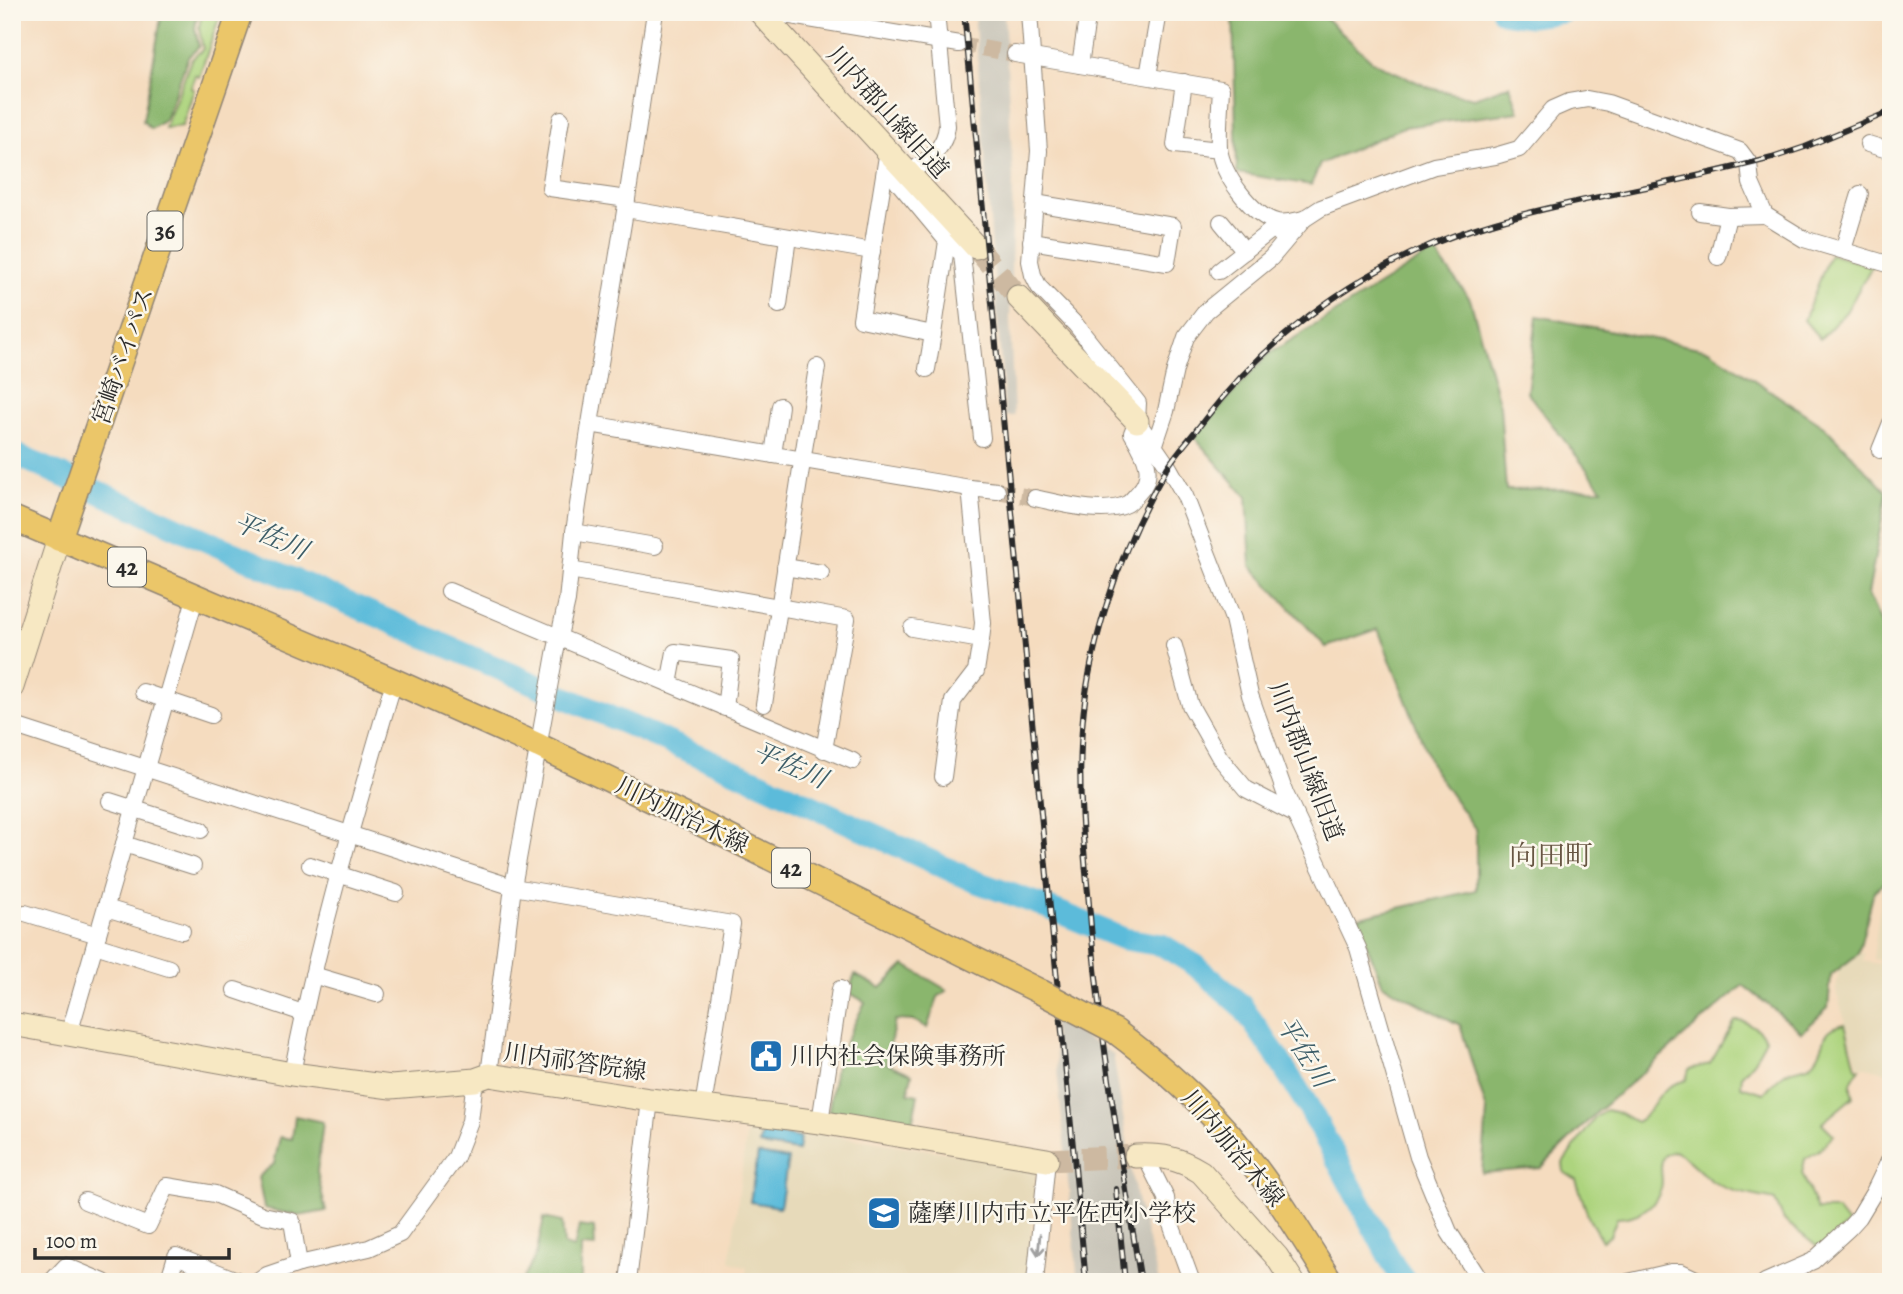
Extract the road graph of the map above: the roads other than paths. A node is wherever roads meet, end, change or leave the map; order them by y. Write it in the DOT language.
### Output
graph roads {
  1 [pos="240,12"];
  2 [pos="655,12"];
  3 [pos="760,12"];
  4 [pos="767,12"];
  5 [pos="936,12"];
  6 [pos="1029,12"];
  7 [pos="1088,12"];
  8 [pos="1159,12"];
  9 [pos="938,41"];
  10 [pos="958,44"];
  11 [pos="1015,54"];
  12 [pos="1032,57"];
  13 [pos="1080,65"];
  14 [pos="1149,76"];
  15 [pos="1184,82"];
  16 [pos="561,119"];
  17 [pos="1868,144"];
  18 [pos="1219,150"];
  19 [pos="1891,151"];
  20 [pos="887,159"];
  21 [pos="903,178"];
  22 [pos="1860,194"];
  23 [pos="1035,203"];
  24 [pos="627,204"];
  25 [pos="1700,212"];
  26 [pos="1765,215"];
  27 [pos="1728,216"];
  28 [pos="1304,219"];
  29 [pos="1221,222"];
  30 [pos="1278,225"];
  31 [pos="788,237"];
  32 [pos="1287,240"];
  33 [pos="947,241"];
  34 [pos="1031,241"];
  35 [pos="976,247"];
  36 [pos="1843,250"];
  37 [pos="872,251"];
  38 [pos="1245,251"];
  39 [pos="1718,257"];
  40 [pos="1891,265"];
  41 [pos="1219,271"];
  42 [pos="1018,297"];
  43 [pos="779,305"];
  44 [pos="933,334"];
  45 [pos="817,368"];
  46 [pos="926,369"];
  47 [pos="780,406"];
  48 [pos="1137,421"];
  49 [pos="1891,423"];
  50 [pos="590,424"];
  51 [pos="982,438"];
  52 [pos="1154,447"];
  53 [pos="1880,450"];
  54 [pos="773,455"];
  55 [pos="802,460"];
  56 [pos="970,488"];
  57 [pos="997,491"];
  58 [pos="1035,498"];
  59 [pos="12,518"];
  60 [pos="62,529"];
  61 [pos="574,532"];
  62 [pos="655,546"];
  63 [pos="785,567"];
  64 [pos="570,570"];
  65 [pos="821,573"];
  66 [pos="449,591"];
  67 [pos="196,595"];
  68 [pos="779,606"];
  69 [pos="912,628"];
  70 [pos="558,638"];
  71 [pos="981,640"];
  72 [pos="1174,646"];
  73 [pos="394,681"];
  74 [pos="669,684"];
  75 [pos="12,687"];
  76 [pos="143,692"];
  77 [pos="165,699"];
  78 [pos="764,704"];
  79 [pos="725,708"];
  80 [pos="211,715"];
  81 [pos="12,725"];
  82 [pos="541,735"];
  83 [pos="824,750"];
  84 [pos="853,761"];
  85 [pos="146,769"];
  86 [pos="943,777"];
  87 [pos="110,800"];
  88 [pos="135,808"];
  89 [pos="1296,815"];
  90 [pos="201,830"];
  91 [pos="349,834"];
  92 [pos="124,844"];
  93 [pos="310,865"];
  94 [pos="193,866"];
  95 [pos="338,874"];
  96 [pos="513,887"];
  97 [pos="396,893"];
  98 [pos="106,908"];
  99 [pos="25,913"];
  100 [pos="182,931"];
  101 [pos="97,940"];
  102 [pos="169,968"];
  103 [pos="313,975"];
  104 [pos="841,989"];
  105 [pos="235,990"];
  106 [pos="377,995"];
  107 [pos="303,1013"];
  108 [pos="12,1024"];
  109 [pos="69,1034"];
  110 [pos="292,1074"];
  111 [pos="482,1078"];
  112 [pos="650,1100"];
  113 [pos="703,1107"];
  114 [pos="820,1122"];
  115 [pos="1140,1156"];
  116 [pos="1891,1157"];
  117 [pos="1047,1160"];
  118 [pos="85,1201"];
  119 [pos="296,1265"];
  120 [pos="1480,1280"];
  121 [pos="51,1282"];
  122 [pos="104,1282"];
  123 [pos="168,1282"];
  124 [pos="242,1282"];
  125 [pos="257,1282"];
  126 [pos="300,1282"];
  127 [pos="628,1282"];
  128 [pos="1035,1282"];
  129 [pos="1192,1282"];
  130 [pos="1293,1282"];
  131 [pos="1331,1282"];
  132 [pos="1628,1282"];
  133 [pos="1702,1282"];
  134 [pos="1765,1282"];
  1 -- 60 [label="main road, 宮崎バイパス / 36"];
  2 -- 24 [label="street"];
  3 -- 20 [label="main road, 川内郡山線旧道"];
  4 -- 9 [label="street"];
  5 -- 9 [label="street"];
  6 -- 12 [label="street"];
  7 -- 13 [label="street"];
  8 -- 14 [label="street"];
  9 -- 10 [label="street"];
  9 -- 21 [label="street"];
  11 -- 12 [label="street"];
  12 -- 13 [label="street"];
  12 -- 23 [label="street"];
  13 -- 14 [label="street"];
  14 -- 15 [label="street"];
  15 -- 18 [label="street"];
  15 -- 18 [label="street"];
  16 -- 24 [label="street"];
  17 -- 19 [label="street"];
  18 -- 30 [label="street"];
  20 -- 21 [label="main road, 川内郡山線旧道"];
  20 -- 37 [label="street"];
  21 -- 33 [label="street"];
  21 -- 35 [label="main road, 川内郡山線旧道"];
  22 -- 36 [label="street"];
  23 -- 34 [label="street"];
  23 -- 34 [label="street"];
  24 -- 31 [label="street"];
  24 -- 50 [label="street"];
  25 -- 27 [label="street"];
  26 -- 27 [label="street"];
  26 -- 28 [label="street"];
  26 -- 36 [label="street"];
  27 -- 39 [label="street"];
  28 -- 30 [label="street"];
  28 -- 32 [label="street"];
  29 -- 38 [label="street"];
  30 -- 32 [label="street"];
  30 -- 38 [label="street"];
  31 -- 37 [label="street"];
  31 -- 43 [label="street"];
  32 -- 52 [label="street"];
  33 -- 44 [label="street"];
  33 -- 51 [label="street"];
  34 -- 48 [label="street"];
  36 -- 40 [label="street"];
  37 -- 44 [label="street"];
  38 -- 41 [label="street"];
  42 -- 48 [label="main road, 川内郡山線旧道"];
  44 -- 46 [label="street"];
  45 -- 55 [label="street"];
  47 -- 54 [label="street"];
  48 -- 52 [label="street, 川内郡山線旧道"];
  48 -- 58 [label="street"];
  49 -- 53 [label="street"];
  50 -- 54 [label="street"];
  50 -- 61 [label="street"];
  52 -- 89 [label="street, 川内郡山線旧道"];
  54 -- 55 [label="street"];
  55 -- 56 [label="street"];
  55 -- 63 [label="street"];
  56 -- 57 [label="street"];
  56 -- 71 [label="street"];
  59 -- 60 [label="main road, 川内加治木線 / 42"];
  60 -- 67 [label="main road, 川内加治木線 / 42"];
  60 -- 75 [label="main road"];
  61 -- 62 [label="street"];
  61 -- 64 [label="street"];
  63 -- 65 [label="street"];
  63 -- 68 [label="street"];
  64 -- 68 [label="street"];
  64 -- 70 [label="street"];
  66 -- 70 [label="street"];
  67 -- 73 [label="main road, 川内加治木線 / 42"];
  67 -- 77 [label="street"];
  68 -- 78 [label="street"];
  68 -- 83 [label="street"];
  69 -- 71 [label="street"];
  70 -- 74 [label="street"];
  70 -- 82 [label="street"];
  71 -- 86 [label="street"];
  72 -- 89 [label="street"];
  73 -- 82 [label="main road, 川内加治木線 / 42"];
  73 -- 91 [label="street"];
  74 -- 79 [label="street"];
  74 -- 79 [label="street"];
  76 -- 77 [label="street"];
  77 -- 80 [label="street"];
  77 -- 85 [label="street"];
  79 -- 83 [label="street"];
  81 -- 85 [label="street"];
  82 -- 96 [label="street"];
  82 -- 131 [label="main road, 川内加治木線 / 42, bridge"];
  83 -- 84 [label="street"];
  85 -- 88 [label="street"];
  85 -- 91 [label="street"];
  87 -- 88 [label="street"];
  88 -- 90 [label="street"];
  88 -- 92 [label="street"];
  89 -- 120 [label="street, 川内郡山線旧道"];
  91 -- 95 [label="street"];
  91 -- 96 [label="street"];
  92 -- 94 [label="street"];
  92 -- 98 [label="street"];
  93 -- 95 [label="street"];
  95 -- 97 [label="street"];
  95 -- 103 [label="street"];
  96 -- 111 [label="street"];
  96 -- 113 [label="street"];
  98 -- 100 [label="street"];
  98 -- 101 [label="street"];
  99 -- 101 [label="street"];
  101 -- 102 [label="street"];
  101 -- 109 [label="street"];
  103 -- 106 [label="street"];
  103 -- 107 [label="street"];
  104 -- 114 [label="street"];
  105 -- 107 [label="street"];
  107 -- 110 [label="street"];
  108 -- 109 [label="main road, 川内祁答院線"];
  109 -- 110 [label="main road, 川内祁答院線"];
  110 -- 111 [label="main road, 川内祁答院線"];
  111 -- 112 [label="main road, 川内祁答院線"];
  111 -- 119 [label="street"];
  112 -- 113 [label="main road, 川内祁答院線"];
  112 -- 127 [label="street"];
  113 -- 114 [label="main road, 川内祁答院線"];
  114 -- 117 [label="main road, 川内祁答院線"];
  115 -- 129 [label="street"];
  115 -- 130 [label="main road"];
  116 -- 134 [label="street"];
  117 -- 128 [label="street, one-way"];
  118 -- 119 [label="street"];
  119 -- 125 [label="street"];
  119 -- 126 [label="street"];
  121 -- 122 [label="street"];
  123 -- 124 [label="street"];
  132 -- 133 [label="street"];
}
